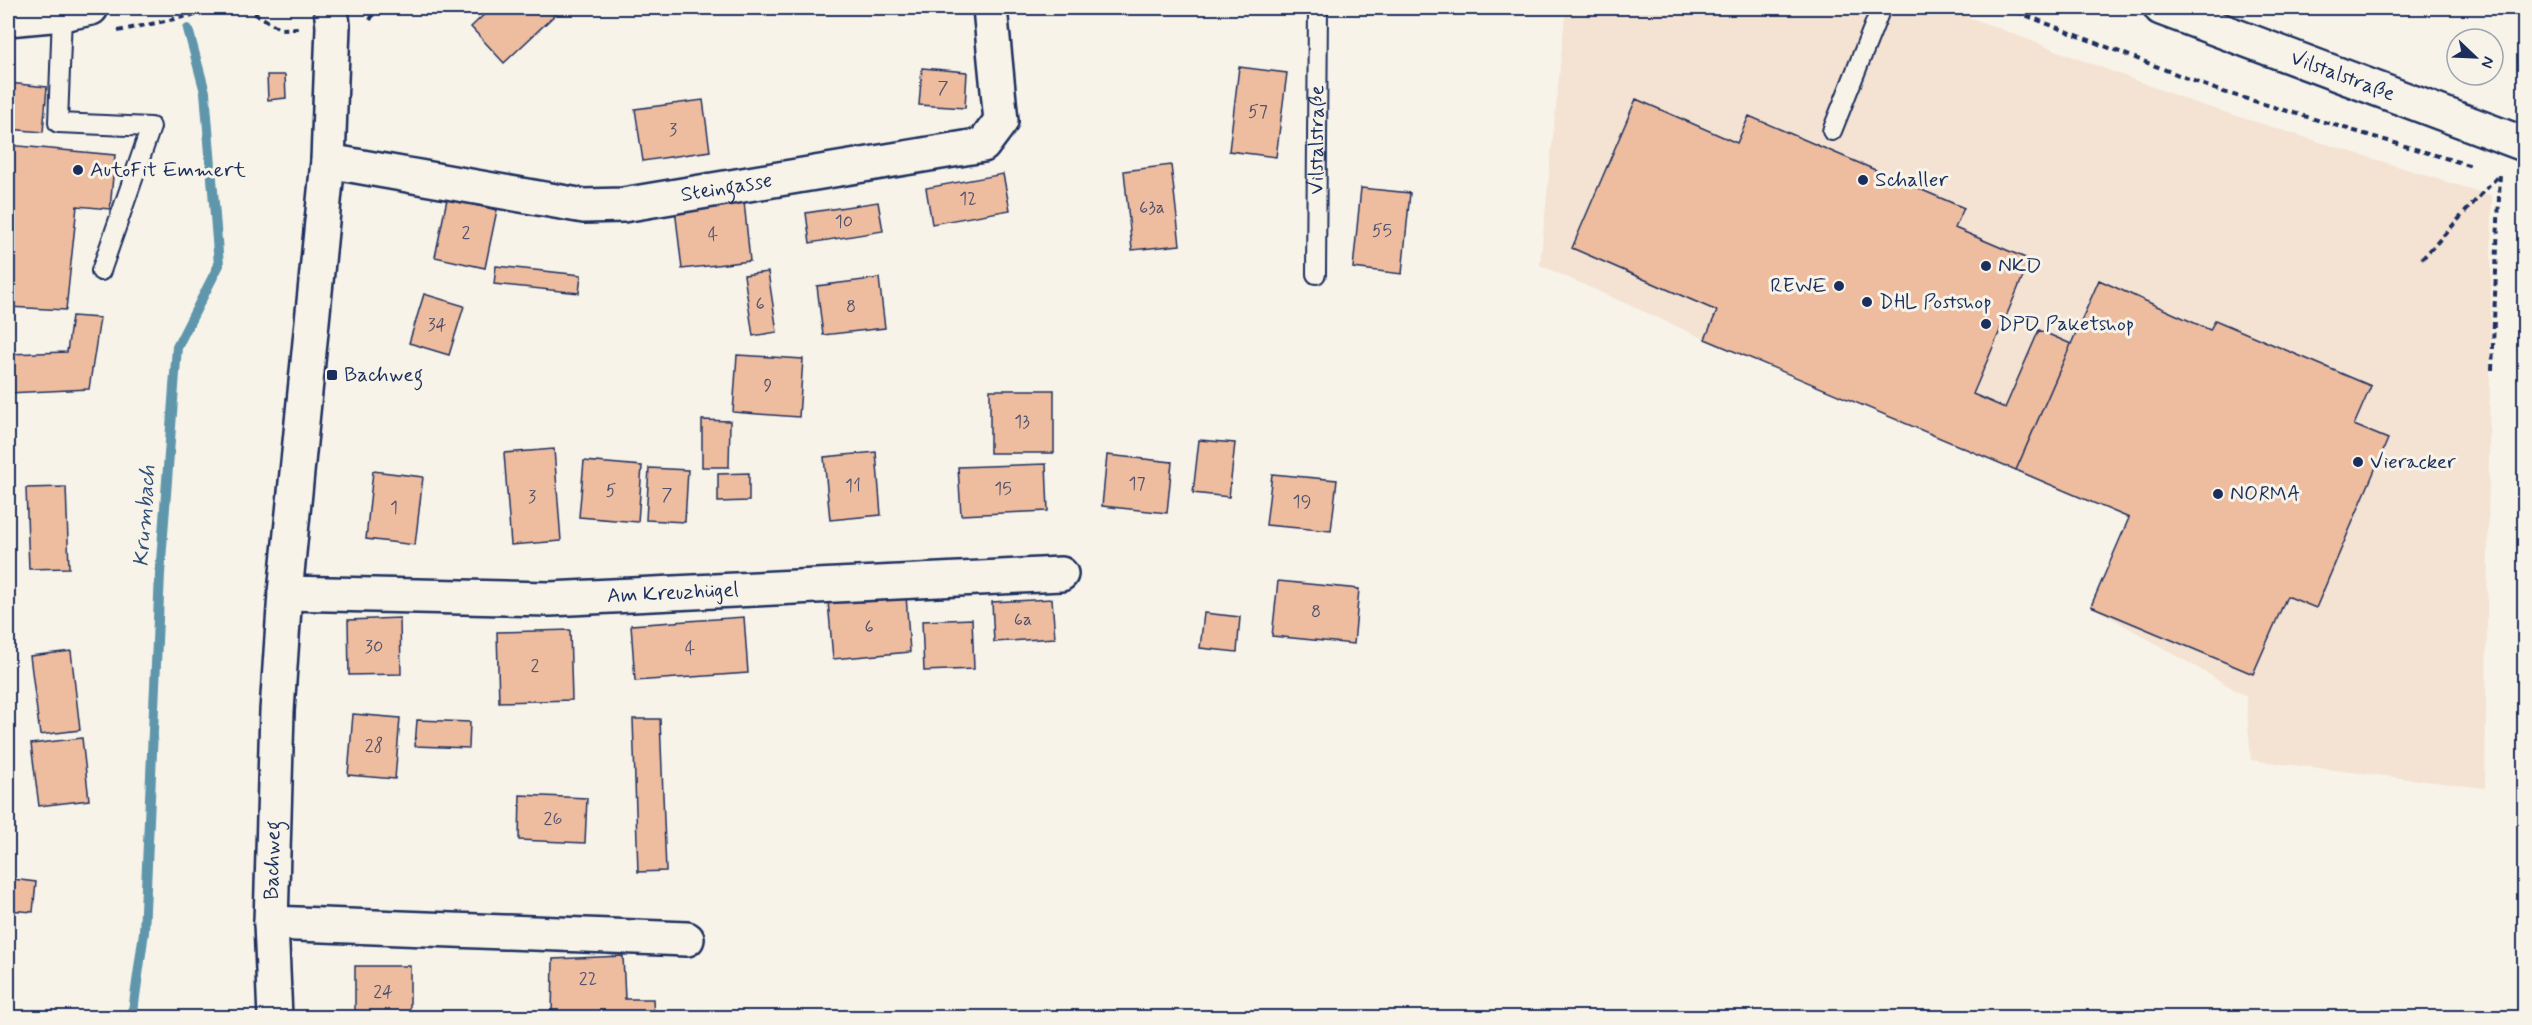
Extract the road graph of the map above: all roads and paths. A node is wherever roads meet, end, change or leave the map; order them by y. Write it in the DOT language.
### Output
graph roads {
  1 [pos="331,8"];
  2 [pos="990,8"];
  3 [pos="1318,8"];
  4 [pos="1881,8"];
  5 [pos="2007,8"];
  6 [pos="2161,8"];
  7 [pos="76,11"];
  8 [pos="8,20"];
  9 [pos="1832,131"];
  10 [pos="2517,141"];
  11 [pos="328,161"];
  12 [pos="2479,168"];
  13 [pos="2489,171"];
  14 [pos="2500,174"];
  15 [pos="2508,176"];
  16 [pos="2422,259"];
  17 [pos="101,271"];
  18 [pos="1316,274"];
  19 [pos="2492,370"];
  20 [pos="1060,574"];
  21 [pos="285,593"];
  22 [pos="271,923"];
  23 [pos="687,939"];
  24 [pos="275,1017"];
  1 -- 11 [label="street, Bachweg"];
  2 -- 11 [label="street, Steingasse"];
  3 -- 18 [label="lane, Vilstalstraße"];
  4 -- 9 [label="lane"];
  5 -- 12 [label="path"];
  6 -- 10 [label="street, Vilstalstraße"];
  7 -- 8 [label="street"];
  7 -- 17 [label="lane"];
  10 -- 14 [label="path"];
  11 -- 21 [label="street, Bachweg"];
  13 -- 14 [label="path"];
  14 -- 15 [label="path"];
  14 -- 16 [label="path"];
  14 -- 19 [label="path"];
  20 -- 21 [label="street, Am Kreuzhügel"];
  21 -- 22 [label="street, Bachweg"];
  22 -- 23 [label="street, Bachweg"];
  22 -- 24 [label="street, Bachweg"];
}
